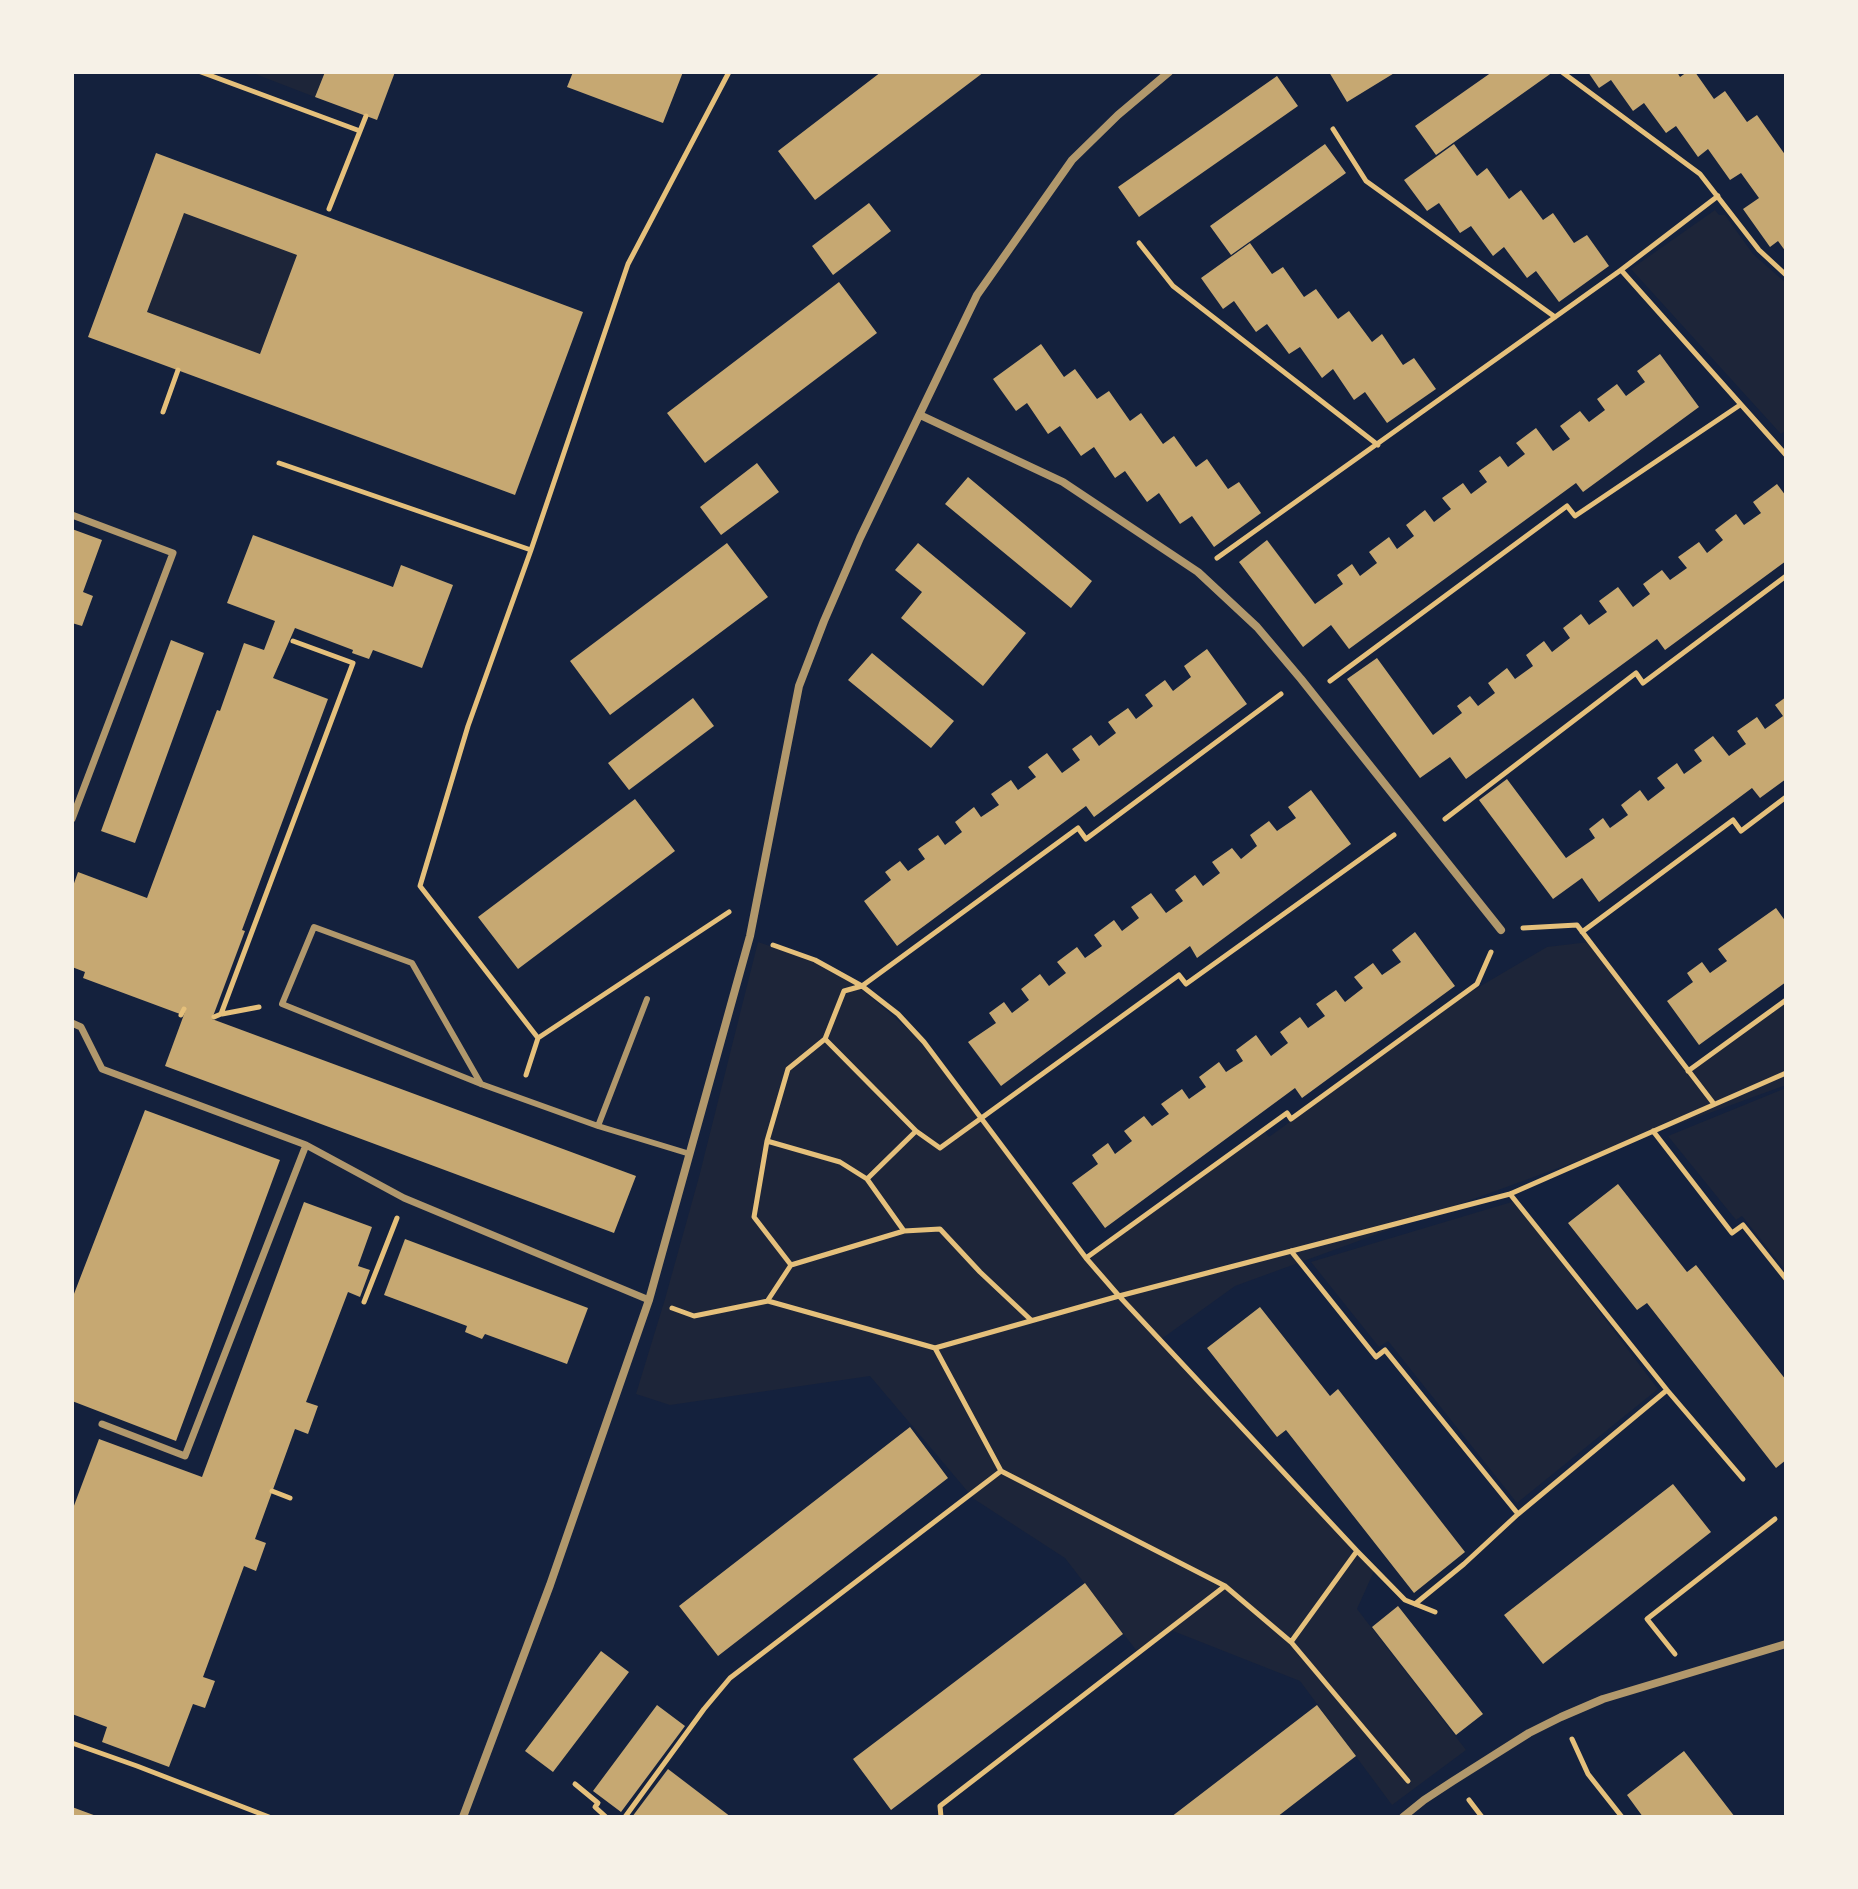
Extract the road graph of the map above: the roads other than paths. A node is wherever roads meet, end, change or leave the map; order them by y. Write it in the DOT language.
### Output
graph roads {
  1 [pos="1169,72"];
  2 [pos="920,415"];
  3 [pos="72,515"];
  4 [pos="72,819"];
  5 [pos="1501,930"];
  6 [pos="647,999"];
  7 [pos="72,1023"];
  8 [pos="481,1084"];
  9 [pos="598,1126"];
  10 [pos="306,1145"];
  11 [pos="690,1154"];
  12 [pos="649,1300"];
  13 [pos="102,1424"];
  14 [pos="1786,1644"];
  15 [pos="463,1817"];
  16 [pos="1403,1817"];
  1 -- 2 [label="street"];
  2 -- 5 [label="street"];
  2 -- 11 [label="street"];
  3 -- 4 [label="street"];
  6 -- 9 [label="lane"];
  7 -- 10 [label="street"];
  8 -- 8 [label="lane"];
  8 -- 9 [label="lane"];
  9 -- 11 [label="lane"];
  10 -- 12 [label="street"];
  10 -- 13 [label="street"];
  11 -- 12 [label="street"];
  12 -- 15 [label="street"];
  14 -- 16 [label="street"];
}
